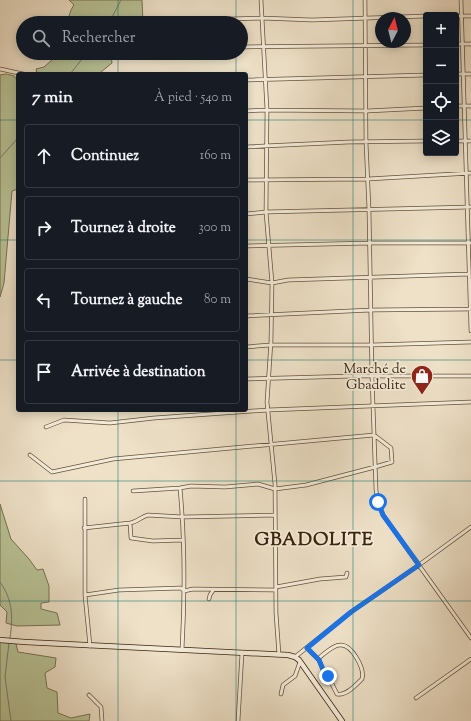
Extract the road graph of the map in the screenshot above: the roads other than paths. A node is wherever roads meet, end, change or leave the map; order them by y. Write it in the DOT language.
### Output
graph roads {
  1 [pos="261,0"];
  2 [pos="365,0"];
  3 [pos="461,0"];
  4 [pos="423,16"];
  5 [pos="462,16"];
  6 [pos="471,16"];
  7 [pos="365,17"];
  8 [pos="248,18"];
  9 [pos="262,18"];
  10 [pos="459,44"];
  11 [pos="463,44"];
  12 [pos="471,44"];
  13 [pos="423,45"];
  14 [pos="364,46"];
  15 [pos="248,47"];
  16 [pos="264,47"];
  17 [pos="0,69"];
  18 [pos="16,72"];
  19 [pos="459,74"];
  20 [pos="464,74"];
  21 [pos="471,74"];
  22 [pos="423,75"];
  23 [pos="366,76"];
  24 [pos="265,79"];
  25 [pos="248,80"];
  26 [pos="459,106"];
  27 [pos="464,106"];
  28 [pos="471,106"];
  29 [pos="423,108"];
  30 [pos="267,110"];
  31 [pos="367,111"];
  32 [pos="248,112"];
  33 [pos="423,141"];
  34 [pos="459,141"];
  35 [pos="466,141"];
  36 [pos="471,141"];
  37 [pos="366,142"];
  38 [pos="266,146"];
  39 [pos="248,147"];
  40 [pos="466,173"];
  41 [pos="471,173"];
  42 [pos="368,179"];
  43 [pos="248,180"];
  44 [pos="266,181"];
  45 [pos="469,207"];
  46 [pos="370,210"];
  47 [pos="266,212"];
  48 [pos="248,214"];
  49 [pos="470,243"];
  50 [pos="370,244"];
  51 [pos="268,245"];
  52 [pos="248,246"];
  53 [pos="470,274"];
  54 [pos="371,277"];
  55 [pos="248,279"];
  56 [pos="272,283"];
  57 [pos="471,309"];
  58 [pos="371,310"];
  59 [pos="271,314"];
  60 [pos="248,316"];
  61 [pos="471,331"];
  62 [pos="471,342"];
  63 [pos="270,345"];
  64 [pos="372,345"];
  65 [pos="248,348"];
  66 [pos="471,376"];
  67 [pos="372,377"];
  68 [pos="269,378"];
  69 [pos="248,379"];
  70 [pos="471,402"];
  71 [pos="373,406"];
  72 [pos="268,410"];
  73 [pos="248,411"];
  74 [pos="240,412"];
  75 [pos="46,427"];
  76 [pos="374,435"];
  77 [pos="271,444"];
  78 [pos="30,455"];
  79 [pos="375,467"];
  80 [pos="180,488"];
  81 [pos="275,489"];
  82 [pos="133,491"];
  83 [pos="85,499"];
  84 [pos="275,515"];
  85 [pos="182,517"];
  86 [pos="130,523"];
  87 [pos="471,527"];
  88 [pos="84,528"];
  89 [pos="183,540"];
  90 [pos="419,565"];
  91 [pos="347,573"];
  92 [pos="214,589"];
  93 [pos="276,589"];
  94 [pos="184,591"];
  95 [pos="85,595"];
  96 [pos="209,599"];
  97 [pos="471,638"];
  98 [pos="0,640"];
  99 [pos="90,646"];
  100 [pos="307,648"];
  101 [pos="182,650"];
  102 [pos="242,653"];
  103 [pos="279,654"];
  104 [pos="295,657"];
  105 [pos="318,659"];
  106 [pos="471,659"];
  107 [pos="300,662"];
  108 [pos="281,694"];
  109 [pos="89,695"];
  110 [pos="416,698"];
  111 [pos="102,721"];
  112 [pos="238,721"];
  113 [pos="342,721"];
  1 -- 9 [label="street"];
  2 -- 7 [label="street"];
  3 -- 5 [label="street"];
  4 -- 7 [label="street"];
  5 -- 6 [label="street"];
  5 -- 11 [label="street"];
  7 -- 9 [label="street"];
  7 -- 14 [label="street"];
  8 -- 9 [label="street"];
  9 -- 16 [label="street"];
  10 -- 11 [label="street"];
  11 -- 12 [label="street"];
  11 -- 20 [label="street"];
  13 -- 14 [label="street"];
  14 -- 16 [label="street"];
  14 -- 23 [label="street"];
  15 -- 16 [label="street"];
  16 -- 24 [label="street"];
  17 -- 18 [label="street"];
  19 -- 20 [label="street"];
  20 -- 21 [label="street"];
  20 -- 27 [label="street"];
  22 -- 23 [label="street"];
  23 -- 24 [label="street"];
  23 -- 31 [label="street"];
  24 -- 25 [label="street"];
  24 -- 30 [label="street"];
  26 -- 27 [label="street"];
  27 -- 28 [label="street"];
  27 -- 35 [label="street"];
  29 -- 31 [label="street"];
  30 -- 31 [label="street"];
  30 -- 32 [label="street"];
  30 -- 38 [label="street"];
  31 -- 37 [label="street"];
  33 -- 37 [label="street"];
  34 -- 35 [label="street"];
  35 -- 36 [label="street"];
  35 -- 40 [label="street"];
  37 -- 38 [label="street"];
  37 -- 42 [label="street"];
  38 -- 39 [label="street"];
  38 -- 44 [label="street"];
  40 -- 41 [label="street"];
  40 -- 42 [label="street"];
  40 -- 45 [label="street"];
  42 -- 44 [label="street"];
  42 -- 46 [label="street"];
  43 -- 44 [label="street"];
  44 -- 47 [label="street"];
  45 -- 46 [label="street"];
  45 -- 49 [label="street"];
  46 -- 47 [label="street"];
  46 -- 50 [label="street"];
  47 -- 48 [label="street"];
  47 -- 51 [label="street"];
  49 -- 50 [label="street"];
  49 -- 53 [label="street"];
  50 -- 51 [label="street"];
  50 -- 54 [label="street"];
  51 -- 52 [label="street"];
  51 -- 56 [label="street"];
  53 -- 54 [label="street"];
  53 -- 57 [label="street"];
  54 -- 56 [label="street"];
  54 -- 58 [label="street"];
  55 -- 56 [label="street"];
  56 -- 59 [label="street"];
  57 -- 58 [label="street"];
  57 -- 61 [label="street"];
  58 -- 59 [label="street"];
  58 -- 64 [label="street"];
  59 -- 60 [label="street"];
  59 -- 63 [label="street"];
  62 -- 64 [label="street"];
  63 -- 64 [label="street"];
  63 -- 65 [label="street"];
  63 -- 68 [label="street"];
  64 -- 67 [label="street"];
  66 -- 67 [label="street"];
  67 -- 68 [label="street"];
  67 -- 71 [label="street"];
  68 -- 69 [label="street"];
  68 -- 72 [label="street"];
  70 -- 71 [label="street"];
  71 -- 72 [label="street"];
  71 -- 76 [label="street"];
  72 -- 73 [label="street"];
  72 -- 77 [label="street"];
  74 -- 75 [label="street"];
  76 -- 77 [label="street"];
  76 -- 79 [label="street"];
  76 -- 79 [label="street"];
  77 -- 78 [label="street"];
  77 -- 81 [label="street"];
  79 -- 81 [label="street"];
  79 -- 90 [label="street"];
  80 -- 81 [label="street"];
  80 -- 82 [label="street"];
  80 -- 85 [label="street"];
  81 -- 84 [label="street"];
  83 -- 88 [label="street"];
  84 -- 85 [label="street"];
  84 -- 93 [label="street"];
  85 -- 86 [label="street"];
  85 -- 89 [label="street"];
  86 -- 88 [label="street"];
  86 -- 89 [label="street"];
  87 -- 90 [label="street"];
  88 -- 95 [label="street"];
  89 -- 94 [label="street"];
  90 -- 97 [label="street"];
  90 -- 100 [label="street"];
  91 -- 93 [label="street"];
  92 -- 93 [label="street"];
  92 -- 94 [label="street"];
  92 -- 96 [label="street"];
  93 -- 103 [label="street"];
  94 -- 95 [label="street"];
  94 -- 101 [label="street"];
  95 -- 99 [label="street"];
  98 -- 99 [label="street"];
  99 -- 101 [label="street"];
  100 -- 104 [label="street"];
  100 -- 105 [label="street"];
  101 -- 102 [label="street"];
  102 -- 103 [label="street"];
  102 -- 112 [label="street"];
  103 -- 104 [label="street"];
  104 -- 107 [label="street"];
  105 -- 105 [label="street"];
  106 -- 110 [label="street"];
  107 -- 108 [label="street"];
  107 -- 113 [label="street"];
  109 -- 111 [label="street"];
}
